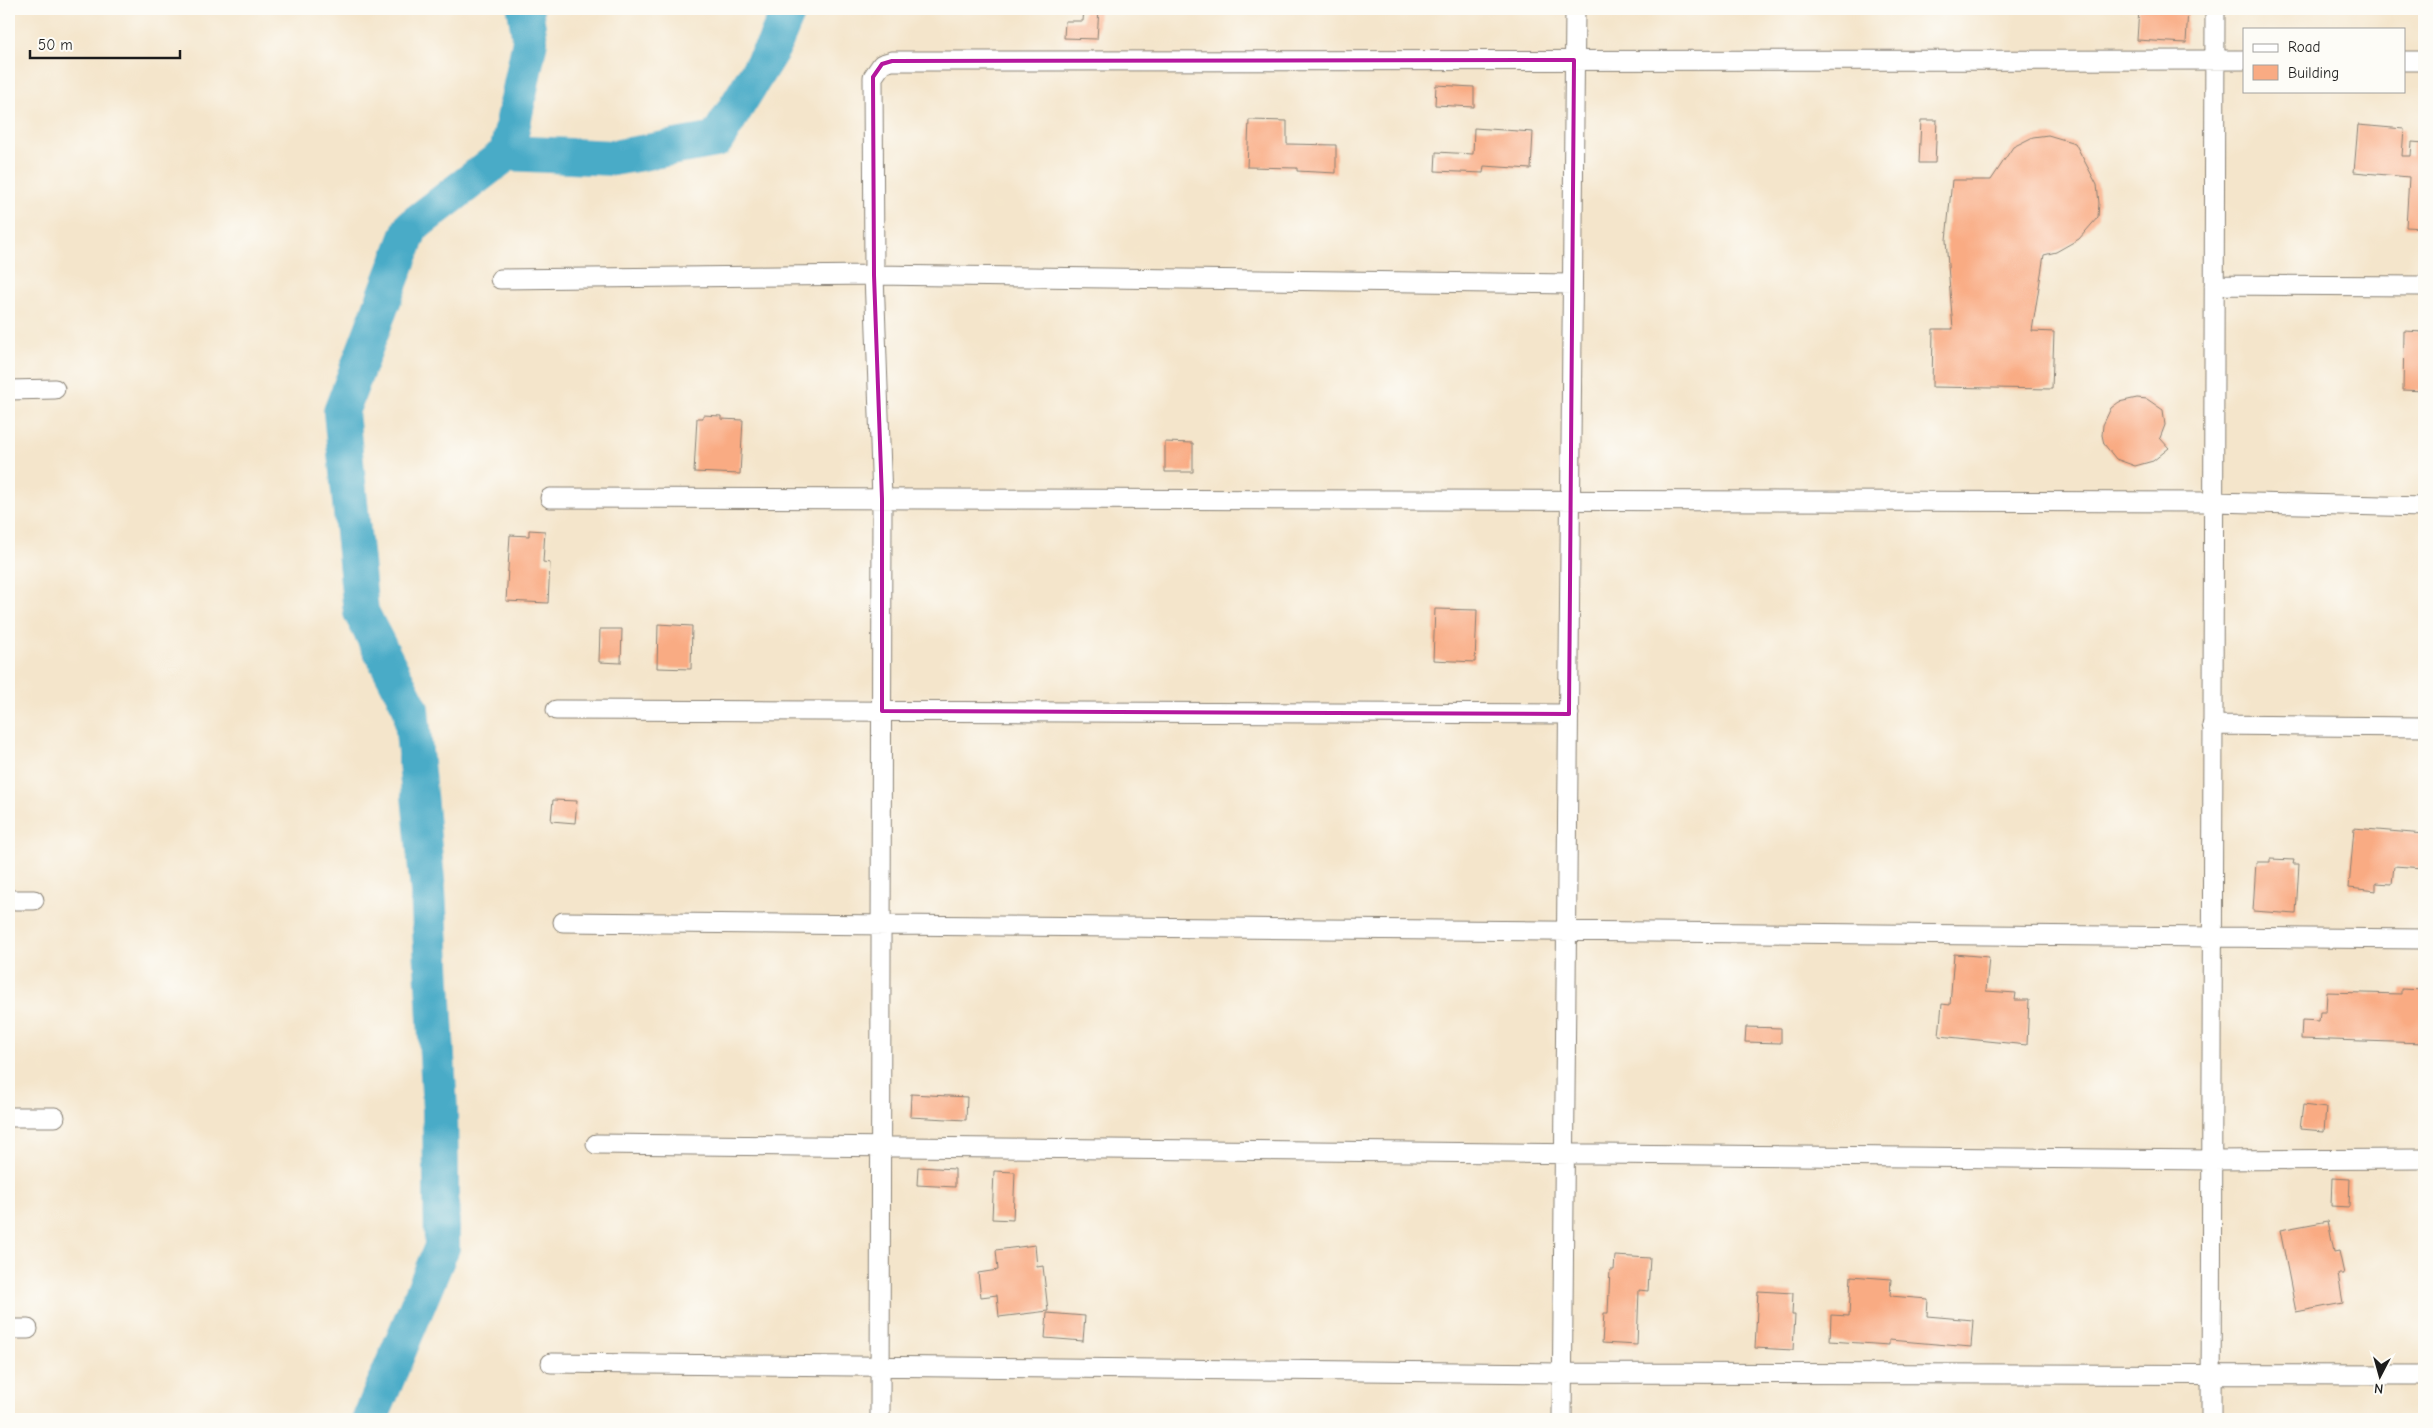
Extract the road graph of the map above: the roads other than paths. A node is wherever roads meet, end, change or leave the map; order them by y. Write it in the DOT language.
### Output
graph roads {
  1 [pos="1575,9"];
  2 [pos="2215,9"];
  3 [pos="1574,60"];
  4 [pos="2215,60"];
  5 [pos="2243,60"];
  6 [pos="2406,61"];
  7 [pos="2424,61"];
  8 [pos="874,275"];
  9 [pos="500,279"];
  10 [pos="1572,284"];
  11 [pos="2214,285"];
  12 [pos="2424,286"];
  13 [pos="55,389"];
  14 [pos="9,390"];
  15 [pos="550,498"];
  16 [pos="882,499"];
  17 [pos="1570,500"];
  18 [pos="2213,502"];
  19 [pos="2424,508"];
  20 [pos="556,710"];
  21 [pos="882,711"];
  22 [pos="1569,714"];
  23 [pos="2212,726"];
  24 [pos="2424,727"];
  25 [pos="9,900"];
  26 [pos="34,900"];
  27 [pos="563,922"];
  28 [pos="881,926"];
  29 [pos="1567,933"];
  30 [pos="2212,938"];
  31 [pos="2424,939"];
  32 [pos="9,1117"];
  33 [pos="55,1117"];
  34 [pos="596,1144"];
  35 [pos="880,1147"];
  36 [pos="1565,1153"];
  37 [pos="2211,1160"];
  38 [pos="2424,1160"];
  39 [pos="9,1329"];
  40 [pos="28,1329"];
  41 [pos="551,1363"];
  42 [pos="880,1366"];
  43 [pos="1563,1373"];
  44 [pos="2211,1375"];
  45 [pos="2424,1375"];
  46 [pos="880,1419"];
  47 [pos="1562,1419"];
  48 [pos="2211,1419"];
  1 -- 3 [label="street"];
  2 -- 4 [label="street"];
  3 -- 4 [label="street"];
  3 -- 8 [label="street"];
  3 -- 10 [label="street"];
  4 -- 5 [label="street"];
  4 -- 11 [label="street"];
  6 -- 7 [label="street"];
  8 -- 9 [label="street"];
  8 -- 10 [label="street"];
  8 -- 16 [label="street"];
  10 -- 17 [label="street"];
  11 -- 12 [label="street"];
  11 -- 18 [label="street"];
  13 -- 14 [label="street"];
  15 -- 16 [label="street"];
  16 -- 17 [label="street"];
  16 -- 21 [label="street"];
  17 -- 18 [label="street"];
  17 -- 22 [label="street"];
  18 -- 19 [label="street"];
  18 -- 23 [label="street"];
  20 -- 21 [label="street"];
  21 -- 22 [label="street"];
  21 -- 28 [label="street"];
  22 -- 29 [label="street"];
  23 -- 24 [label="street"];
  23 -- 30 [label="street"];
  25 -- 26 [label="street"];
  27 -- 28 [label="street"];
  28 -- 29 [label="street"];
  28 -- 35 [label="street"];
  29 -- 30 [label="street"];
  29 -- 36 [label="street"];
  30 -- 31 [label="street"];
  30 -- 37 [label="street"];
  32 -- 33 [label="street"];
  34 -- 35 [label="street"];
  35 -- 36 [label="street"];
  35 -- 42 [label="street"];
  36 -- 37 [label="street"];
  36 -- 43 [label="street"];
  37 -- 38 [label="street"];
  37 -- 44 [label="street"];
  39 -- 40 [label="street"];
  41 -- 42 [label="street"];
  42 -- 43 [label="street"];
  42 -- 46 [label="street"];
  43 -- 44 [label="street"];
  43 -- 47 [label="street"];
  44 -- 45 [label="street"];
  44 -- 48 [label="street"];
}
